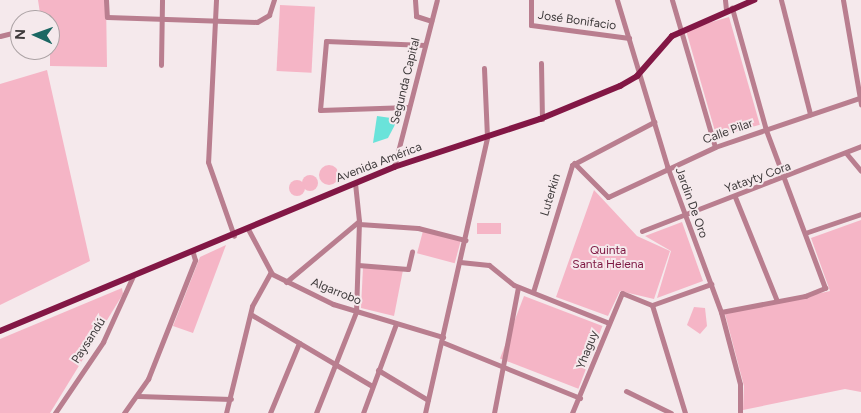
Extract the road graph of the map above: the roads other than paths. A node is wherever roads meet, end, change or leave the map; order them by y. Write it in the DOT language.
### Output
graph roads {
  1 [pos="106,0"];
  2 [pos="162,0"];
  3 [pos="216,0"];
  4 [pos="274,0"];
  5 [pos="415,0"];
  6 [pos="436,0"];
  7 [pos="531,0"];
  8 [pos="617,0"];
  9 [pos="672,0"];
  10 [pos="725,0"];
  11 [pos="754,0"];
  12 [pos="781,0"];
  13 [pos="843,0"];
  14 [pos="729,9"];
  15 [pos="161,20"];
  16 [pos="215,21"];
  17 [pos="431,21"];
  18 [pos="682,30"];
  19 [pos="629,38"];
  20 [pos="425,45"];
  21 [pos="541,63"];
  22 [pos="162,65"];
  23 [pos="484,68"];
  24 [pos="640,72"];
  25 [pos="859,98"];
  26 [pos="861,104"];
  27 [pos="409,108"];
  28 [pos="810,114"];
  29 [pos="542,119"];
  30 [pos="654,122"];
  31 [pos="766,130"];
  32 [pos="487,137"];
  33 [pos="861,146"];
  34 [pos="715,147"];
  35 [pos="846,153"];
  36 [pos="574,163"];
  37 [pos="667,166"];
  38 [pos="394,167"];
  39 [pos="861,171"];
  40 [pos="784,180"];
  41 [pos="355,184"];
  42 [pos="735,197"];
  43 [pos="861,214"];
  44 [pos="684,215"];
  45 [pos="359,223"];
  46 [pos="248,229"];
  47 [pos="642,231"];
  48 [pos="805,234"];
  49 [pos="234,236"];
  50 [pos="465,240"];
  51 [pos="412,251"];
  52 [pos="193,253"];
  53 [pos="460,262"];
  54 [pos="358,266"];
  55 [pos="270,272"];
  56 [pos="134,276"];
  57 [pos="286,282"];
  58 [pos="711,284"];
  59 [pos="518,287"];
  60 [pos="533,292"];
  61 [pos="777,301"];
  62 [pos="652,305"];
  63 [pos="356,312"];
  64 [pos="721,312"];
  65 [pos="252,315"];
  66 [pos="609,323"];
  67 [pos="396,324"];
  68 [pos="0,331"];
  69 [pos="443,339"];
  70 [pos="299,343"];
  71 [pos="335,364"];
  72 [pos="502,365"];
  73 [pos="378,370"];
  74 [pos="372,386"];
  75 [pos="626,391"];
  76 [pos="138,396"];
  77 [pos="580,398"];
  78 [pos="231,399"];
  79 [pos="428,400"];
  80 [pos="365,412"];
  81 [pos="55,413"];
  82 [pos="124,413"];
  83 [pos="226,413"];
  84 [pos="270,413"];
  85 [pos="316,413"];
  86 [pos="425,413"];
  87 [pos="494,413"];
  88 [pos="572,413"];
  89 [pos="671,413"];
  90 [pos="685,413"];
  91 [pos="740,413"];
  1 -- 15 [label="street"];
  2 -- 15 [label="street"];
  3 -- 16 [label="street"];
  4 -- 16 [label="street"];
  5 -- 17 [label="street"];
  6 -- 17 [label="street, Segunda Capital"];
  7 -- 19 [label="street, José Bonifacio"];
  8 -- 19 [label="street, Jardin De Oro"];
  9 -- 18 [label="street"];
  10 -- 14 [label="street"];
  11 -- 14 [label="main road, Avenida América"];
  12 -- 28 [label="street"];
  13 -- 25 [label="street"];
  14 -- 18 [label="main road, Avenida América"];
  14 -- 31 [label="street"];
  15 -- 16 [label="street"];
  15 -- 22 [label="street"];
  16 -- 49 [label="street"];
  17 -- 20 [label="street, Segunda Capital"];
  18 -- 24 [label="main road, Avenida América"];
  18 -- 34 [label="street"];
  19 -- 24 [label="street, Jardin De Oro"];
  20 -- 27 [label="street, Segunda Capital"];
  20 -- 27 [label="street"];
  21 -- 29 [label="street"];
  23 -- 32 [label="street"];
  24 -- 29 [label="main road, Avenida América"];
  24 -- 30 [label="street, Jardin De Oro"];
  25 -- 26 [label="street"];
  25 -- 28 [label="street, Calle Pilar"];
  27 -- 38 [label="street, Segunda Capital"];
  28 -- 31 [label="street, Calle Pilar"];
  29 -- 32 [label="main road, Avenida América"];
  30 -- 36 [label="street, Luterkin"];
  30 -- 37 [label="street, Jardin De Oro"];
  31 -- 34 [label="street, Calle Pilar"];
  31 -- 40 [label="street"];
  32 -- 38 [label="main road, Avenida América"];
  32 -- 50 [label="street"];
  33 -- 35 [label="street, Yatayty Cora"];
  34 -- 37 [label="street, Calle Pilar"];
  35 -- 39 [label="street"];
  35 -- 40 [label="street, Yatayty Cora"];
  36 -- 37 [label="street, Calle Pilar"];
  36 -- 60 [label="street, Luterkin"];
  37 -- 44 [label="street, Jardin De Oro"];
  38 -- 41 [label="main road, Avenida América"];
  40 -- 42 [label="street, Yatayty Cora"];
  40 -- 48 [label="street"];
  41 -- 45 [label="street"];
  41 -- 46 [label="main road, Avenida América"];
  42 -- 44 [label="street, Yatayty Cora"];
  42 -- 61 [label="street"];
  43 -- 48 [label="street"];
  44 -- 47 [label="street, Yatayty Cora"];
  44 -- 58 [label="street, Jardin De Oro"];
  45 -- 50 [label="street"];
  45 -- 54 [label="street"];
  45 -- 57 [label="street"];
  46 -- 49 [label="main road, Avenida América"];
  46 -- 55 [label="street"];
  48 -- 61 [label="street"];
  49 -- 52 [label="main road, Avenida América"];
  50 -- 53 [label="street"];
  51 -- 54 [label="street"];
  52 -- 56 [label="main road, Avenida América"];
  52 -- 76 [label="street"];
  53 -- 59 [label="street"];
  53 -- 69 [label="street"];
  54 -- 63 [label="street"];
  55 -- 57 [label="street, Algarrobo"];
  55 -- 65 [label="street"];
  56 -- 68 [label="main road, Avenida América"];
  56 -- 81 [label="street, Paysandú"];
  57 -- 63 [label="street, Algarrobo"];
  58 -- 62 [label="street"];
  58 -- 64 [label="street, Jardin De Oro"];
  59 -- 60 [label="street"];
  59 -- 72 [label="street"];
  60 -- 66 [label="street"];
  61 -- 64 [label="street"];
  62 -- 66 [label="street, Yhaguy"];
  62 -- 90 [label="street"];
  63 -- 67 [label="street, Algarrobo"];
  63 -- 71 [label="street"];
  64 -- 91 [label="street, Jardin De Oro"];
  65 -- 70 [label="street"];
  65 -- 78 [label="street"];
  66 -- 77 [label="street, Yhaguy"];
  67 -- 69 [label="street, Algarrobo"];
  67 -- 73 [label="street"];
  69 -- 72 [label="street, Algarrobo"];
  69 -- 79 [label="street"];
  70 -- 71 [label="street"];
  70 -- 84 [label="street"];
  71 -- 74 [label="street"];
  71 -- 85 [label="street"];
  72 -- 77 [label="street, Algarrobo"];
  72 -- 87 [label="street"];
  73 -- 74 [label="street"];
  73 -- 79 [label="street"];
  74 -- 80 [label="street"];
  75 -- 89 [label="street"];
  76 -- 78 [label="street"];
  76 -- 82 [label="street"];
  77 -- 88 [label="street, Yhaguy"];
  78 -- 83 [label="street"];
  79 -- 86 [label="street"];
}
